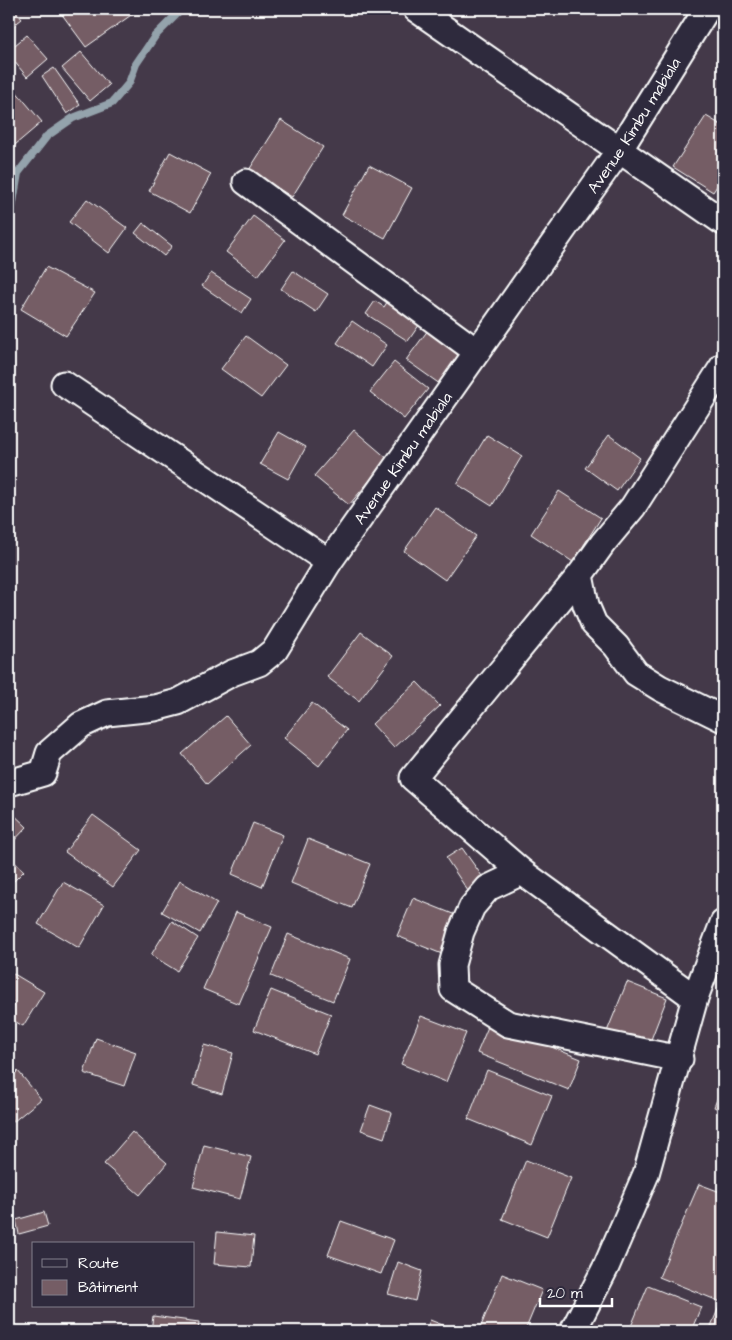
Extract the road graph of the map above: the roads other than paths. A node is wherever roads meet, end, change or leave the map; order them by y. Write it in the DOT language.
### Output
graph roads {
  1 [pos="416,9"];
  2 [pos="707,9"];
  3 [pos="620,149"];
  4 [pos="246,182"];
  5 [pos="723,222"];
  6 [pos="476,351"];
  7 [pos="723,366"];
  8 [pos="64,384"];
  9 [pos="329,562"];
  10 [pos="580,575"];
  11 [pos="723,719"];
  12 [pos="9,783"];
  13 [pos="522,872"];
  14 [pos="723,923"];
  15 [pos="695,998"];
  16 [pos="680,1058"];
  17 [pos="573,1331"];
  1 -- 3 [label="street"];
  2 -- 3 [label="street, Avenue Kimbu mabiala"];
  3 -- 5 [label="street"];
  3 -- 6 [label="street, Avenue Kimbu mabiala"];
  4 -- 6 [label="street"];
  6 -- 9 [label="street, Avenue Kimbu mabiala"];
  7 -- 10 [label="street"];
  8 -- 9 [label="street"];
  9 -- 12 [label="street, Avenue Kimbu mabiala"];
  10 -- 11 [label="street"];
  10 -- 13 [label="street"];
  13 -- 15 [label="street"];
  13 -- 16 [label="street"];
  14 -- 15 [label="street"];
  15 -- 16 [label="street"];
  16 -- 17 [label="street"];
}
